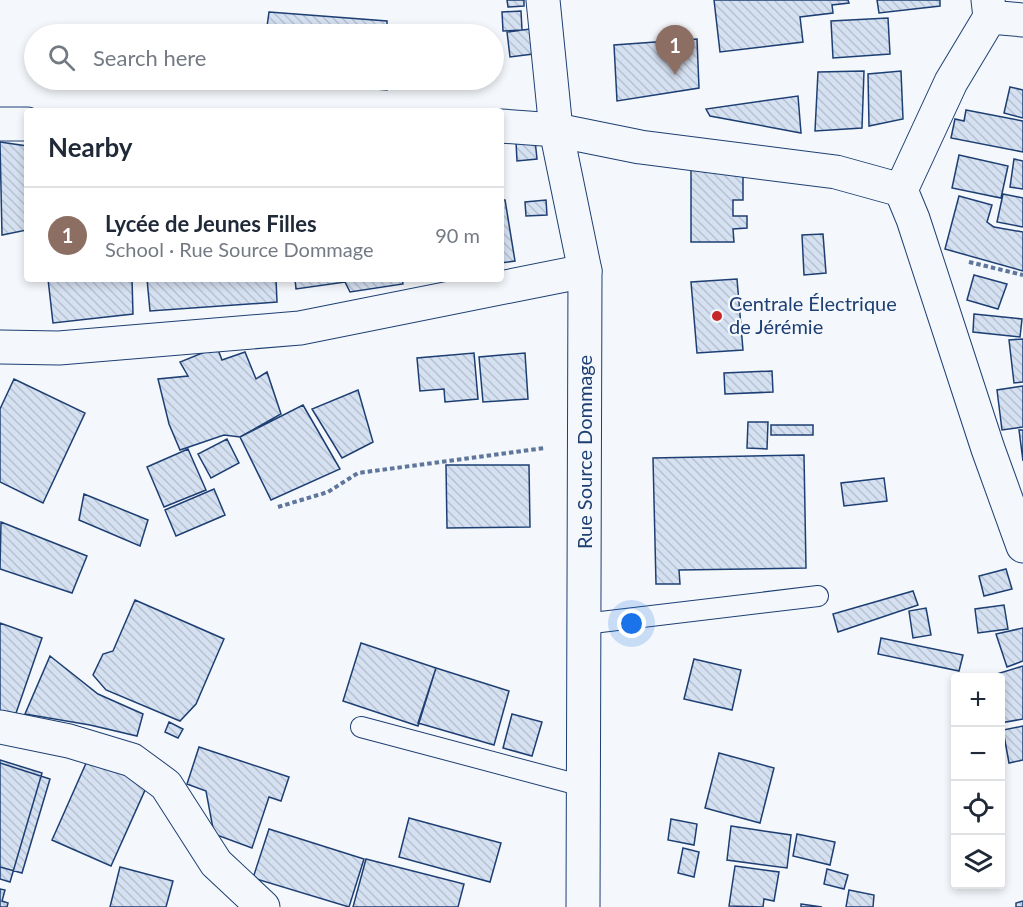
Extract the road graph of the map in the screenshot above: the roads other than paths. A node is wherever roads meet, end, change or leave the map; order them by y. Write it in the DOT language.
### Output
graph roads {
  1 [pos="543,0"];
  2 [pos="989,9"];
  3 [pos="1023,20"];
  4 [pos="0,124"];
  5 [pos="24,124"];
  6 [pos="504,126"];
  7 [pos="556,130"];
  8 [pos="901,190"];
  9 [pos="585,271"];
  10 [pos="0,347"];
  11 [pos="1023,546"];
  12 [pos="818,596"];
  13 [pos="584,624"];
  14 [pos="361,726"];
  15 [pos="0,727"];
  16 [pos="583,786"];
  17 [pos="263,907"];
  18 [pos="583,907"];
  1 -- 7 [label="street, Rue Source Dommage"];
  2 -- 3 [label="street"];
  2 -- 8 [label="street"];
  4 -- 5 [label="street"];
  6 -- 7 [label="street"];
  7 -- 8 [label="street"];
  7 -- 9 [label="street, Rue Source Dommage"];
  8 -- 11 [label="street"];
  9 -- 10 [label="street"];
  9 -- 13 [label="street, Rue Source Dommage"];
  12 -- 13 [label="lane"];
  13 -- 16 [label="street, Rue Source Dommage"];
  14 -- 16 [label="lane"];
  15 -- 17 [label="street"];
  16 -- 18 [label="street, Rue Source Dommage"];
}
